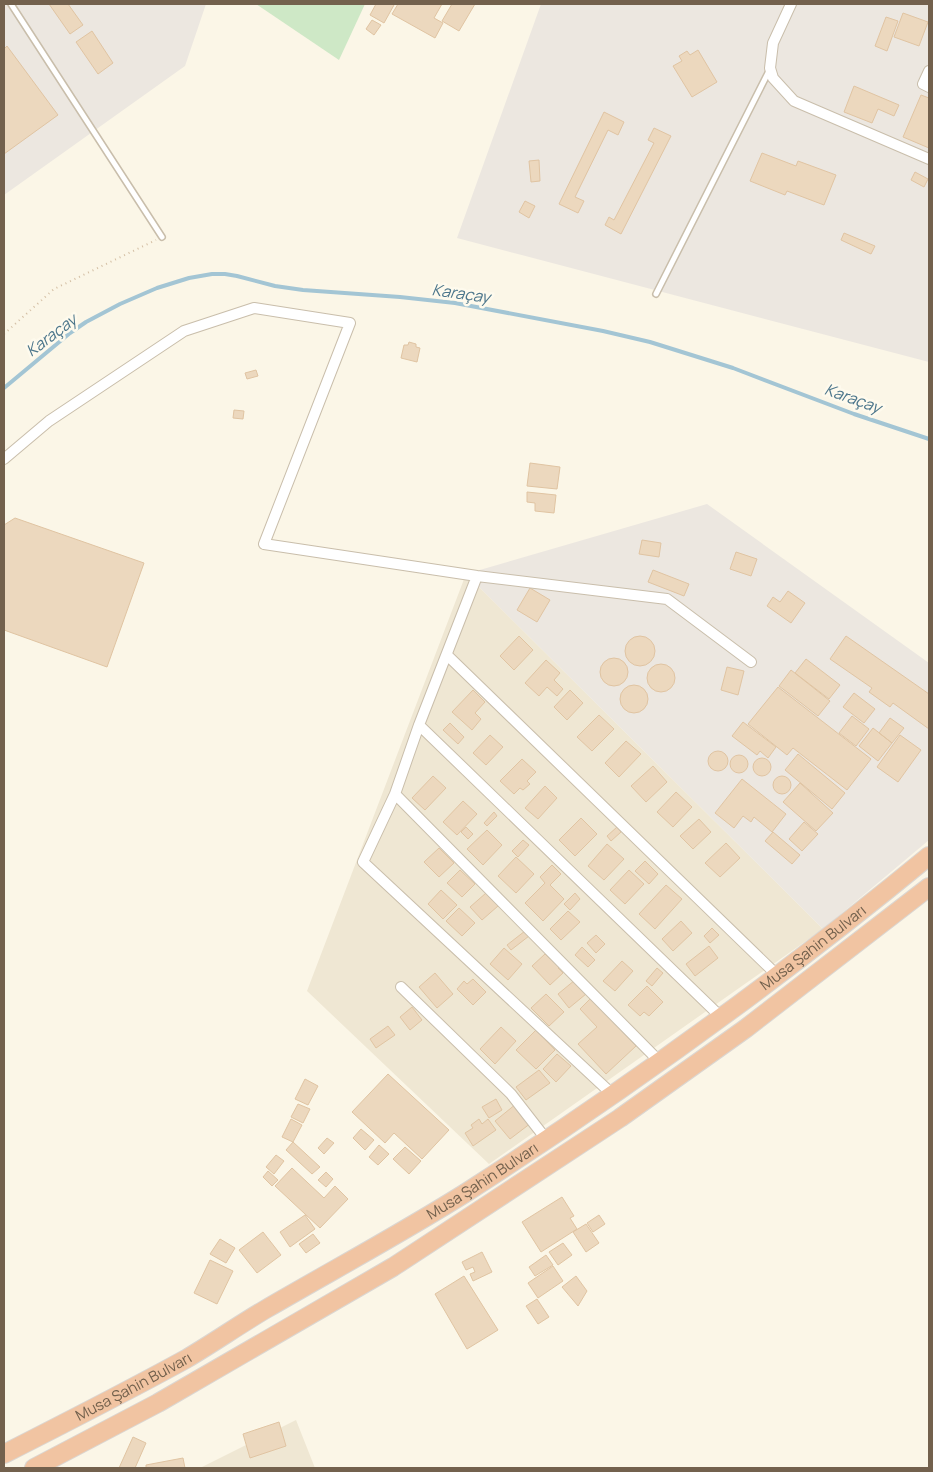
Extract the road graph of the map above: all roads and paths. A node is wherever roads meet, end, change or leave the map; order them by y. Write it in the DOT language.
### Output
graph roads {
  1 [pos="11,4"];
  2 [pos="791,4"];
  3 [pos="770,68"];
  4 [pos="929,71"];
  5 [pos="929,87"];
  6 [pos="929,159"];
  7 [pos="162,238"];
  8 [pos="656,294"];
  9 [pos="4,334"];
  10 [pos="4,459"];
  11 [pos="477,576"];
  12 [pos="447,654"];
  13 [pos="751,662"];
  14 [pos="418,725"];
  15 [pos="395,794"];
  16 [pos="929,856"];
  17 [pos="929,887"];
  18 [pos="778,976"];
  19 [pos="401,987"];
  20 [pos="720,1017"];
  21 [pos="660,1062"];
  22 [pos="612,1094"];
  23 [pos="546,1139"];
  24 [pos="4,1454"];
  25 [pos="34,1468"];
  1 -- 7 [label="lane"];
  2 -- 3 [label="street"];
  3 -- 6 [label="street"];
  3 -- 8 [label="lane"];
  4 -- 5 [label="street"];
  7 -- 9 [label="path"];
  10 -- 11 [label="street"];
  11 -- 12 [label="street"];
  11 -- 13 [label="street"];
  12 -- 14 [label="street"];
  12 -- 18 [label="street"];
  14 -- 15 [label="street"];
  14 -- 20 [label="street"];
  15 -- 21 [label="street"];
  15 -- 22 [label="street"];
  16 -- 18 [label="highway, Musa Şahin Bulvarı"];
  17 -- 25 [label="highway, Musa Şahin Bulvarı"];
  18 -- 20 [label="highway, Musa Şahin Bulvarı"];
  19 -- 23 [label="street"];
  20 -- 21 [label="highway, Musa Şahin Bulvarı"];
  21 -- 22 [label="highway, Musa Şahin Bulvarı"];
  22 -- 23 [label="highway, Musa Şahin Bulvarı"];
  23 -- 24 [label="highway, Musa Şahin Bulvarı"];
}
